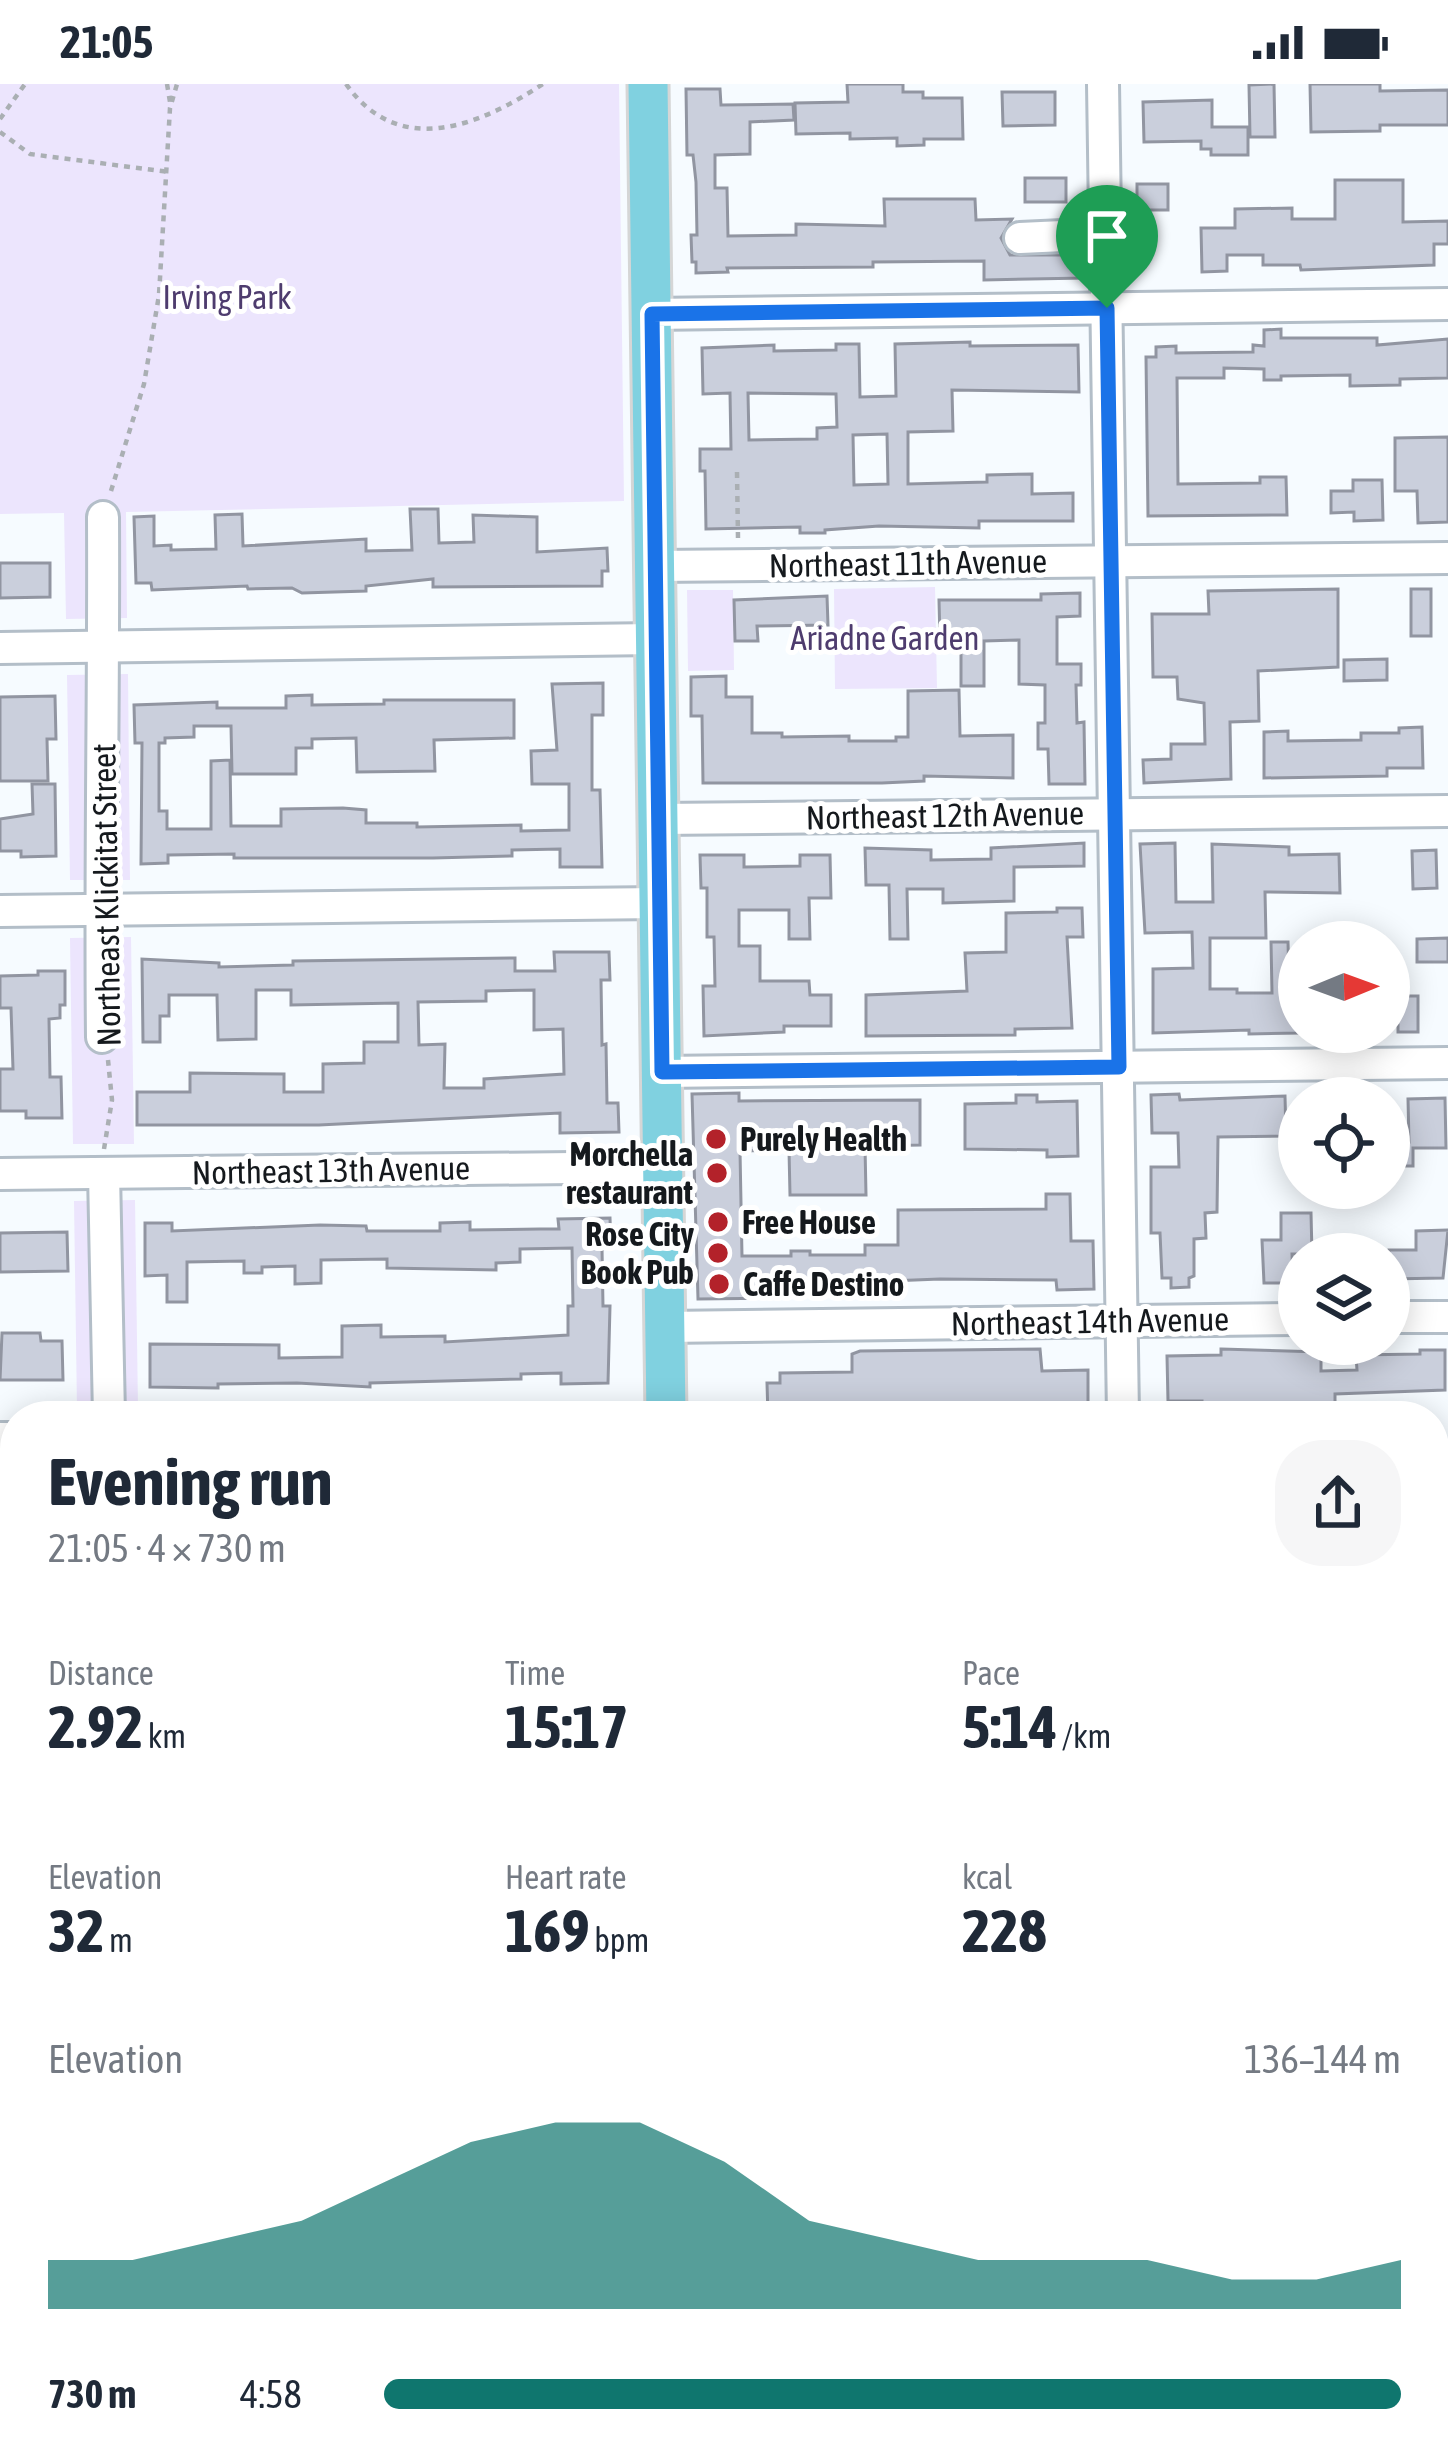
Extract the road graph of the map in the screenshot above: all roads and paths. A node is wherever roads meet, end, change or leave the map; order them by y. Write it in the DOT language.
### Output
graph roads {
  1 [pos="25,84"];
  2 [pos="167,84"];
  3 [pos="177,84"];
  4 [pos="346,84"];
  5 [pos="543,84"];
  6 [pos="648,84"];
  7 [pos="1103,84"];
  8 [pos="170,108"];
  9 [pos="0,119"];
  10 [pos="0,132"];
  11 [pos="169,172"];
  12 [pos="1106,234"];
  13 [pos="1020,238"];
  14 [pos="1448,304"];
  15 [pos="1107,308"];
  16 [pos="652,314"];
  17 [pos="736,472"];
  18 [pos="104,517"];
  19 [pos="1448,558"];
  20 [pos="1111,560"];
  21 [pos="739,565"];
  22 [pos="655,566"];
  23 [pos="655,639"];
  24 [pos="104,647"];
  25 [pos="0,648"];
  26 [pos="1448,811"];
  27 [pos="1115,813"];
  28 [pos="658,819"];
  29 [pos="659,904"];
  30 [pos="100,910"];
  31 [pos="0,911"];
  32 [pos="102,1037"];
  33 [pos="1448,1063"];
  34 [pos="1119,1067"];
  35 [pos="662,1072"];
  36 [pos="663,1167"];
  37 [pos="104,1173"];
  38 [pos="0,1174"];
  39 [pos="1448,1317"];
  40 [pos="1410,1318"];
  41 [pos="1278,1319"];
  42 [pos="1122,1321"];
  43 [pos="665,1327"];
  44 [pos="109,1401"];
  45 [pos="666,1401"];
  46 [pos="1123,1401"];
  1 -- 9 [label="path"];
  2 -- 8 [label="path"];
  3 -- 8 [label="path"];
  4 -- 5 [label="path"];
  6 -- 16 [label="main road"];
  7 -- 12 [label="street"];
  8 -- 11 [label="path"];
  10 -- 11 [label="path"];
  11 -- 18 [label="path"];
  12 -- 13 [label="street"];
  12 -- 15 [label="street"];
  14 -- 15 [label="street"];
  15 -- 16 [label="street"];
  15 -- 20 [label="street"];
  16 -- 22 [label="main road"];
  17 -- 21 [label="path"];
  18 -- 24 [label="street, Northeast Klickitat Street"];
  19 -- 20 [label="street, Northeast 11th Avenue"];
  20 -- 21 [label="street, Northeast 11th Avenue"];
  20 -- 27 [label="street"];
  21 -- 22 [label="street, Northeast 11th Avenue"];
  22 -- 23 [label="main road"];
  23 -- 24 [label="street"];
  23 -- 28 [label="main road"];
  24 -- 25 [label="street"];
  24 -- 30 [label="street, Northeast Klickitat Street"];
  26 -- 27 [label="street, Northeast 12th Avenue"];
  27 -- 28 [label="street, Northeast 12th Avenue"];
  27 -- 34 [label="street"];
  28 -- 29 [label="main road"];
  29 -- 30 [label="street"];
  29 -- 35 [label="main road"];
  30 -- 31 [label="street"];
  30 -- 32 [label="street, Northeast Klickitat Street"];
  32 -- 37 [label="path, Northeast Klickitat Street"];
  33 -- 34 [label="street"];
  34 -- 35 [label="street"];
  34 -- 42 [label="street"];
  35 -- 36 [label="main road"];
  36 -- 37 [label="street, Northeast 13th Avenue"];
  36 -- 43 [label="main road"];
  37 -- 38 [label="street, Northeast 13th Avenue"];
  37 -- 44 [label="street"];
  39 -- 40 [label="street"];
  41 -- 42 [label="street, Northeast 14th Avenue"];
  42 -- 43 [label="street, Northeast 14th Avenue"];
  42 -- 46 [label="street"];
  43 -- 45 [label="main road"];
}
